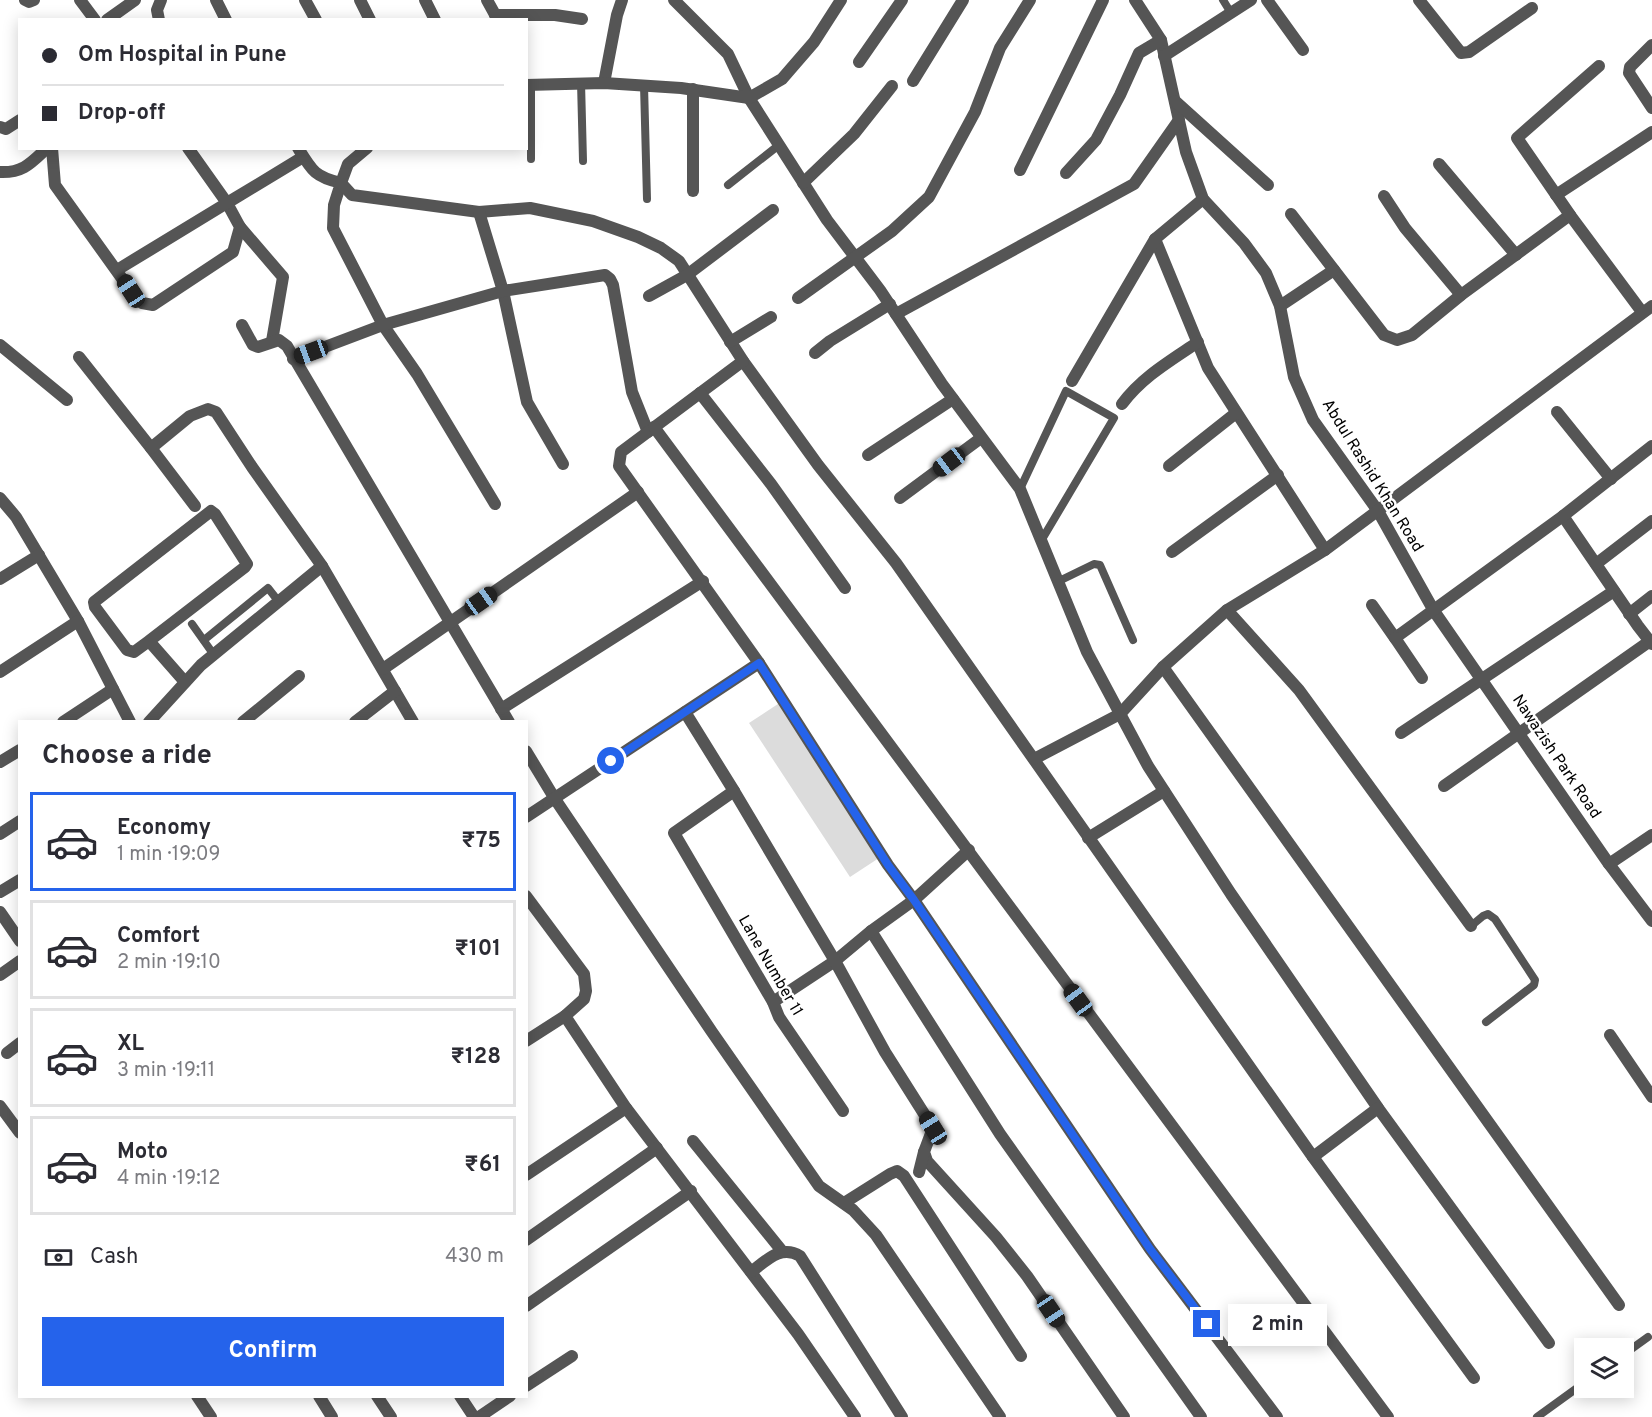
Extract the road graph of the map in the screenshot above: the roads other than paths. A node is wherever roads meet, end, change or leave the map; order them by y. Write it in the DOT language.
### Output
graph roads {
  1 [pos="25,0"];
  2 [pos="34,0"];
  3 [pos="80,0"];
  4 [pos="135,0"];
  5 [pos="161,0"];
  6 [pos="216,0"];
  7 [pos="306,0"];
  8 [pos="360,0"];
  9 [pos="425,0"];
  10 [pos="487,0"];
  11 [pos="622,0"];
  12 [pos="674,0"];
  13 [pos="840,0"];
  14 [pos="902,0"];
  15 [pos="963,0"];
  16 [pos="1030,0"];
  17 [pos="1103,0"];
  18 [pos="1136,0"];
  19 [pos="1223,0"];
  20 [pos="1251,0"];
  21 [pos="1267,0"];
  22 [pos="1419,0"];
  23 [pos="1532,8"];
  24 [pos="1231,13"];
  25 [pos="496,17"];
  26 [pos="94,18"];
  27 [pos="109,18"];
  28 [pos="159,18"];
  29 [pos="225,18"];
  30 [pos="315,18"];
  31 [pos="369,18"];
  32 [pos="434,18"];
  33 [pos="582,19"];
  34 [pos="1161,39"];
  35 [pos="1652,45"];
  36 [pos="1303,50"];
  37 [pos="1164,56"];
  38 [pos="859,63"];
  39 [pos="1599,66"];
  40 [pos="913,81"];
  41 [pos="528,82"];
  42 [pos="582,82"];
  43 [pos="603,83"];
  44 [pos="644,86"];
  45 [pos="892,86"];
  46 [pos="693,89"];
  47 [pos="749,98"];
  48 [pos="1175,101"];
  49 [pos="1652,108"];
  50 [pos="1179,120"];
  51 [pos="18,121"];
  52 [pos="0,127"];
  53 [pos="1652,132"];
  54 [pos="779,145"];
  55 [pos="45,150"];
  56 [pos="52,150"];
  57 [pos="365,150"];
  58 [pos="190,152"];
  59 [pos="301,153"];
  60 [pos="531,159"];
  61 [pos="583,161"];
  62 [pos="1439,164"];
  63 [pos="1020,170"];
  64 [pos="0,172"];
  65 [pos="1065,173"];
  66 [pos="341,183"];
  67 [pos="803,183"];
  68 [pos="1268,184"];
  69 [pos="728,185"];
  70 [pos="693,191"];
  71 [pos="1556,195"];
  72 [pos="1384,196"];
  73 [pos="648,199"];
  74 [pos="1203,199"];
  75 [pos="227,203"];
  76 [pos="773,210"];
  77 [pos="479,212"];
  78 [pos="1291,214"];
  79 [pos="1570,214"];
  80 [pos="240,227"];
  81 [pos="1155,239"];
  82 [pos="1516,255"];
  83 [pos="855,256"];
  84 [pos="117,270"];
  85 [pos="1334,270"];
  86 [pos="687,275"];
  87 [pos="502,291"];
  88 [pos="1461,295"];
  89 [pos="649,296"];
  90 [pos="798,298"];
  91 [pos="1280,306"];
  92 [pos="893,309"];
  93 [pos="1647,309"];
  94 [pos="771,317"];
  95 [pos="242,325"];
  96 [pos="383,325"];
  97 [pos="272,341"];
  98 [pos="730,342"];
  99 [pos="1198,342"];
  100 [pos="0,345"];
  101 [pos="815,353"];
  102 [pos="79,357"];
  103 [pos="293,359"];
  104 [pos="743,361"];
  105 [pos="1072,381"];
  106 [pos="700,393"];
  107 [pos="952,399"];
  108 [pos="67,400"];
  109 [pos="1122,404"];
  110 [pos="1557,411"];
  111 [pos="1236,413"];
  112 [pos="651,429"];
  113 [pos="981,438"];
  114 [pos="1652,446"];
  115 [pos="152,448"];
  116 [pos="868,454"];
  117 [pos="563,464"];
  118 [pos="1168,466"];
  119 [pos="1278,475"];
  120 [pos="1611,479"];
  121 [pos="1020,489"];
  122 [pos="638,492"];
  123 [pos="0,498"];
  124 [pos="900,498"];
  125 [pos="495,504"];
  126 [pos="195,506"];
  127 [pos="1378,511"];
  128 [pos="1563,516"];
  129 [pos="1652,521"];
  130 [pos="1041,541"];
  131 [pos="1325,550"];
  132 [pos="1172,552"];
  133 [pos="39,555"];
  134 [pos="1596,564"];
  135 [pos="322,566"];
  136 [pos="0,579"];
  137 [pos="703,581"];
  138 [pos="1057,582"];
  139 [pos="844,588"];
  140 [pos="1614,591"];
  141 [pos="1652,596"];
  142 [pos="279,602"];
  143 [pos="1372,605"];
  144 [pos="1227,609"];
  145 [pos="1434,611"];
  146 [pos="1629,614"];
  147 [pos="78,621"];
  148 [pos="192,624"];
  149 [pos="450,624"];
  150 [pos="1395,638"];
  151 [pos="204,640"];
  152 [pos="1133,640"];
  153 [pos="149,641"];
  154 [pos="1651,643"];
  155 [pos="214,655"];
  156 [pos="759,663"];
  157 [pos="1163,667"];
  158 [pos="384,669"];
  159 [pos="0,672"];
  160 [pos="299,676"];
  161 [pos="1422,678"];
  162 [pos="1482,679"];
  163 [pos="185,682"];
  164 [pos="113,689"];
  165 [pos="395,691"];
  166 [pos="501,709"];
  167 [pos="685,712"];
  168 [pos="1120,714"];
  169 [pos="66,720"];
  170 [pos="129,720"];
  171 [pos="151,720"];
  172 [pos="245,720"];
  173 [pos="358,720"];
  174 [pos="412,720"];
  175 [pos="508,720"];
  176 [pos="1520,732"];
  177 [pos="1401,733"];
  178 [pos="18,751"];
  179 [pos="528,754"];
  180 [pos="1034,759"];
  181 [pos="0,762"];
  182 [pos="1444,786"];
  183 [pos="734,791"];
  184 [pos="1164,791"];
  185 [pos="555,799"];
  186 [pos="528,816"];
  187 [pos="18,822"];
  188 [pos="0,834"];
  189 [pos="1652,835"];
  190 [pos="1089,838"];
  191 [pos="969,850"];
  192 [pos="1609,864"];
  193 [pos="18,881"];
  194 [pos="0,892"];
  195 [pos="914,900"];
  196 [pos="0,912"];
  197 [pos="531,915"];
  198 [pos="1652,921"];
  199 [pos="1472,926"];
  200 [pos="871,931"];
  201 [pos="18,938"];
  202 [pos="835,961"];
  203 [pos="18,962"];
  204 [pos="0,975"];
  205 [pos="773,1002"];
  206 [pos="565,1016"];
  207 [pos="1486,1022"];
  208 [pos="1610,1035"];
  209 [pos="528,1040"];
  210 [pos="18,1045"];
  211 [pos="7,1053"];
  212 [pos="1652,1097"];
  213 [pos="0,1106"];
  214 [pos="626,1108"];
  215 [pos="1378,1108"];
  216 [pos="843,1111"];
  217 [pos="18,1130"];
  218 [pos="693,1141"];
  219 [pos="657,1148"];
  220 [pos="924,1152"];
  221 [pos="1313,1157"];
  222 [pos="919,1172"];
  223 [pos="528,1174"];
  224 [pos="691,1191"];
  225 [pos="844,1203"];
  226 [pos="528,1239"];
  227 [pos="782,1251"];
  228 [pos="751,1272"];
  229 [pos="528,1305"];
  230 [pos="1619,1305"];
  231 [pos="1651,1338"];
  232 [pos="1549,1343"];
  233 [pos="1634,1348"];
  234 [pos="572,1356"];
  235 [pos="1021,1356"];
  236 [pos="1474,1378"];
  237 [pos="528,1385"];
  238 [pos="1574,1390"];
  239 [pos="198,1398"];
  240 [pos="320,1398"];
  241 [pos="378,1398"];
  242 [pos="461,1398"];
  243 [pos="507,1398"];
  244 [pos="1199,1416"];
  245 [pos="211,1417"];
  246 [pos="332,1417"];
  247 [pos="391,1417"];
  248 [pos="474,1417"];
  249 [pos="479,1417"];
  250 [pos="855,1417"];
  251 [pos="902,1417"];
  252 [pos="1000,1417"];
  253 [pos="1124,1417"];
  254 [pos="1277,1417"];
  255 [pos="1388,1417"];
  256 [pos="1537,1417"];
  1 -- 2 [label="street"];
  3 -- 26 [label="street"];
  4 -- 27 [label="street"];
  5 -- 28 [label="street"];
  6 -- 29 [label="street"];
  7 -- 30 [label="street"];
  8 -- 31 [label="street"];
  9 -- 32 [label="street"];
  10 -- 25 [label="street"];
  11 -- 43 [label="street"];
  12 -- 47 [label="street"];
  13 -- 47 [label="street"];
  14 -- 38 [label="street"];
  15 -- 40 [label="street"];
  16 -- 83 [label="street"];
  17 -- 63 [label="street"];
  18 -- 34 [label="street, Abdul Rashid Khan Road"];
  19 -- 24 [label="lane"];
  20 -- 24 [label="street"];
  21 -- 36 [label="street"];
  22 -- 23 [label="street"];
  24 -- 37 [label="street"];
  25 -- 33 [label="street"];
  34 -- 37 [label="street, Abdul Rashid Khan Road"];
  34 -- 65 [label="street"];
  35 -- 49 [label="street"];
  37 -- 48 [label="street, Abdul Rashid Khan Road"];
  39 -- 71 [label="street"];
  41 -- 42 [label="street"];
  41 -- 60 [label="lane"];
  42 -- 43 [label="street"];
  42 -- 61 [label="lane"];
  43 -- 44 [label="street"];
  44 -- 46 [label="street"];
  44 -- 73 [label="lane"];
  45 -- 67 [label="street"];
  46 -- 47 [label="street"];
  46 -- 70 [label="street"];
  47 -- 54 [label="street"];
  48 -- 50 [label="street, Abdul Rashid Khan Road"];
  48 -- 68 [label="street"];
  50 -- 74 [label="street, Abdul Rashid Khan Road"];
  50 -- 92 [label="street"];
  51 -- 52 [label="street"];
  53 -- 71 [label="street"];
  54 -- 67 [label="street"];
  54 -- 69 [label="lane"];
  55 -- 64 [label="street"];
  56 -- 84 [label="street"];
  57 -- 66 [label="street"];
  58 -- 75 [label="street"];
  59 -- 66 [label="street"];
  59 -- 75 [label="street"];
  62 -- 82 [label="street"];
  66 -- 77 [label="street"];
  66 -- 96 [label="street"];
  67 -- 83 [label="street"];
  71 -- 79 [label="street"];
  72 -- 88 [label="street"];
  74 -- 81 [label="street"];
  74 -- 91 [label="street, Abdul Rashid Khan Road"];
  75 -- 80 [label="street"];
  75 -- 84 [label="street"];
  76 -- 86 [label="street"];
  77 -- 86 [label="street"];
  77 -- 87 [label="street"];
  78 -- 85 [label="street"];
  79 -- 82 [label="street"];
  79 -- 93 [label="street"];
  80 -- 84 [label="street"];
  80 -- 97 [label="street"];
  81 -- 99 [label="street"];
  81 -- 105 [label="street"];
  82 -- 88 [label="street"];
  83 -- 90 [label="street"];
  83 -- 92 [label="street"];
  85 -- 88 [label="street"];
  85 -- 91 [label="street"];
  86 -- 89 [label="street"];
  86 -- 98 [label="street"];
  87 -- 96 [label="street"];
  87 -- 112 [label="street"];
  87 -- 117 [label="street"];
  91 -- 127 [label="street, Abdul Rashid Khan Road"];
  92 -- 101 [label="street"];
  92 -- 107 [label="street"];
  93 -- 127 [label="street"];
  94 -- 98 [label="street"];
  95 -- 97 [label="street"];
  96 -- 103 [label="street"];
  96 -- 125 [label="street"];
  97 -- 103 [label="street"];
  98 -- 104 [label="street"];
  99 -- 109 [label="street"];
  99 -- 111 [label="street"];
  100 -- 108 [label="street"];
  102 -- 115 [label="street"];
  103 -- 149 [label="street"];
  104 -- 106 [label="street"];
  104 -- 180 [label="street"];
  106 -- 112 [label="street"];
  106 -- 139 [label="street"];
  107 -- 113 [label="street"];
  107 -- 116 [label="street"];
  110 -- 120 [label="street"];
  111 -- 118 [label="street"];
  111 -- 119 [label="street"];
  112 -- 122 [label="street"];
  112 -- 191 [label="street"];
  113 -- 121 [label="street"];
  113 -- 124 [label="street"];
  114 -- 120 [label="street"];
  115 -- 126 [label="street"];
  115 -- 135 [label="street"];
  119 -- 131 [label="street"];
  119 -- 132 [label="street"];
  120 -- 128 [label="street"];
  121 -- 130 [label="street"];
  121 -- 130 [label="lane"];
  122 -- 137 [label="street"];
  122 -- 149 [label="street"];
  123 -- 133 [label="street"];
  127 -- 131 [label="street"];
  127 -- 145 [label="street, Abdul Rashid Khan Road"];
  128 -- 134 [label="street"];
  128 -- 145 [label="street"];
  129 -- 134 [label="street"];
  130 -- 138 [label="street"];
  131 -- 144 [label="street"];
  133 -- 136 [label="street"];
  133 -- 147 [label="street"];
  134 -- 140 [label="street"];
  135 -- 142 [label="street"];
  135 -- 158 [label="street"];
  137 -- 156 [label="street"];
  137 -- 166 [label="street"];
  138 -- 152 [label="lane"];
  138 -- 168 [label="street"];
  140 -- 146 [label="street"];
  140 -- 162 [label="street"];
  141 -- 146 [label="street"];
  142 -- 151 [label="lane"];
  142 -- 155 [label="street"];
  143 -- 150 [label="street"];
  144 -- 157 [label="street"];
  144 -- 199 [label="street"];
  145 -- 150 [label="street"];
  145 -- 162 [label="street, Nawazish Park Road"];
  146 -- 154 [label="street"];
  147 -- 159 [label="street"];
  147 -- 164 [label="street"];
  148 -- 151 [label="lane"];
  149 -- 158 [label="street"];
  149 -- 166 [label="street"];
  150 -- 161 [label="street"];
  151 -- 155 [label="lane"];
  153 -- 153 [label="street"];
  153 -- 163 [label="street"];
  154 -- 176 [label="street"];
  155 -- 163 [label="street"];
  156 -- 167 [label="street"];
  156 -- 195 [label="street"];
  157 -- 168 [label="street"];
  157 -- 230 [label="street"];
  158 -- 165 [label="street"];
  160 -- 172 [label="street"];
  162 -- 176 [label="street, Nawazish Park Road"];
  162 -- 177 [label="street"];
  163 -- 171 [label="street"];
  164 -- 169 [label="street"];
  164 -- 170 [label="street"];
  165 -- 173 [label="street"];
  165 -- 174 [label="street"];
  166 -- 175 [label="street"];
  167 -- 183 [label="street"];
  167 -- 185 [label="street"];
  168 -- 180 [label="street"];
  168 -- 184 [label="street"];
  176 -- 182 [label="street"];
  176 -- 192 [label="street, Nawazish Park Road"];
  178 -- 181 [label="street"];
  179 -- 185 [label="street"];
  180 -- 190 [label="street"];
  183 -- 202 [label="street"];
  183 -- 205 [label="street, Lane Number 11"];
  184 -- 190 [label="street"];
  184 -- 215 [label="street"];
  185 -- 186 [label="street"];
  185 -- 225 [label="street"];
  187 -- 188 [label="street"];
  189 -- 192 [label="street"];
  190 -- 221 [label="street"];
  191 -- 195 [label="street"];
  191 -- 255 [label="street"];
  192 -- 198 [label="street, Nawazish Park Road"];
  193 -- 194 [label="street"];
  195 -- 200 [label="street"];
  195 -- 254 [label="street"];
  196 -- 201 [label="street"];
  197 -- 206 [label="street"];
  199 -- 207 [label="lane"];
  200 -- 202 [label="street"];
  200 -- 244 [label="street"];
  202 -- 205 [label="street"];
  202 -- 220 [label="street"];
  203 -- 204 [label="street"];
  205 -- 216 [label="street, Lane Number 11"];
  206 -- 209 [label="street"];
  206 -- 214 [label="street"];
  208 -- 212 [label="street"];
  210 -- 211 [label="street"];
  213 -- 217 [label="street"];
  214 -- 219 [label="street"];
  214 -- 223 [label="street"];
  215 -- 221 [label="street"];
  215 -- 232 [label="street"];
  218 -- 227 [label="street"];
  219 -- 224 [label="street"];
  219 -- 226 [label="street"];
  220 -- 222 [label="street"];
  220 -- 253 [label="street"];
  221 -- 236 [label="street"];
  224 -- 228 [label="street"];
  224 -- 229 [label="street"];
  225 -- 235 [label="street"];
  225 -- 252 [label="street"];
  227 -- 228 [label="street"];
  227 -- 251 [label="street"];
  228 -- 250 [label="street"];
  231 -- 233 [label="lane"];
  234 -- 237 [label="street"];
  238 -- 256 [label="lane"];
  239 -- 245 [label="street"];
  240 -- 246 [label="street"];
  241 -- 247 [label="street"];
  242 -- 248 [label="street"];
  243 -- 249 [label="street"];
}
